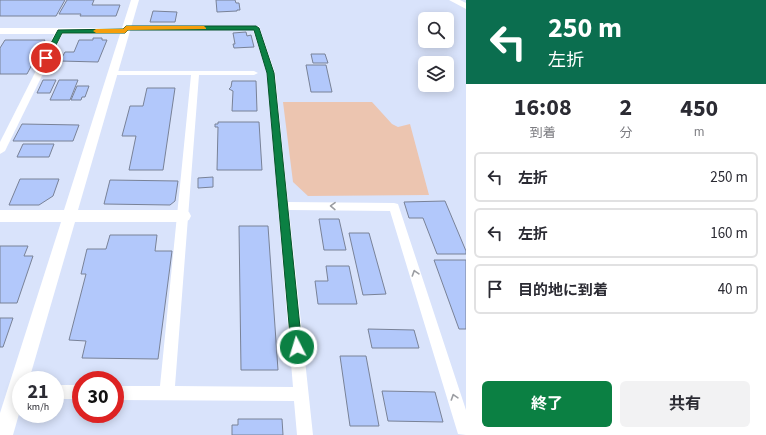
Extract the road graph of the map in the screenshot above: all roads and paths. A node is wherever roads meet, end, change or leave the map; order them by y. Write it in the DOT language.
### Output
graph roads {
  1 [pos="134,0"];
  2 [pos="453,0"];
  3 [pos="466,6"];
  4 [pos="126,30"];
  5 [pos="0,31"];
  6 [pos="60,31"];
  7 [pos="112,73"];
  8 [pos="195,73"];
  9 [pos="254,73"];
  10 [pos="0,151"];
  11 [pos="283,206"];
  12 [pos="0,216"];
  13 [pos="69,216"];
  14 [pos="184,216"];
  15 [pos="25,371"];
  16 [pos="124,393"];
  17 [pos="167,394"];
  18 [pos="301,394"];
  19 [pos="12,410"];
  20 [pos="466,434"];
  21 [pos="3,435"];
  22 [pos="305,435"];
  1 -- 4 [label="street"];
  2 -- 3 [label="street"];
  4 -- 6 [label="street"];
  4 -- 7 [label="street"];
  4 -- 11 [label="street"];
  5 -- 6 [label="street"];
  6 -- 10 [label="street"];
  7 -- 8 [label="street"];
  7 -- 13 [label="street"];
  8 -- 9 [label="street"];
  8 -- 14 [label="street"];
  11 -- 18 [label="street"];
  20 -- 11 [label="street, one-way"];
  12 -- 13 [label="street"];
  13 -- 14 [label="street"];
  13 -- 15 [label="street"];
  14 -- 17 [label="street"];
  16 -- 17 [label="street"];
  17 -- 18 [label="street"];
  18 -- 22 [label="street"];
  19 -- 21 [label="street"];
}
